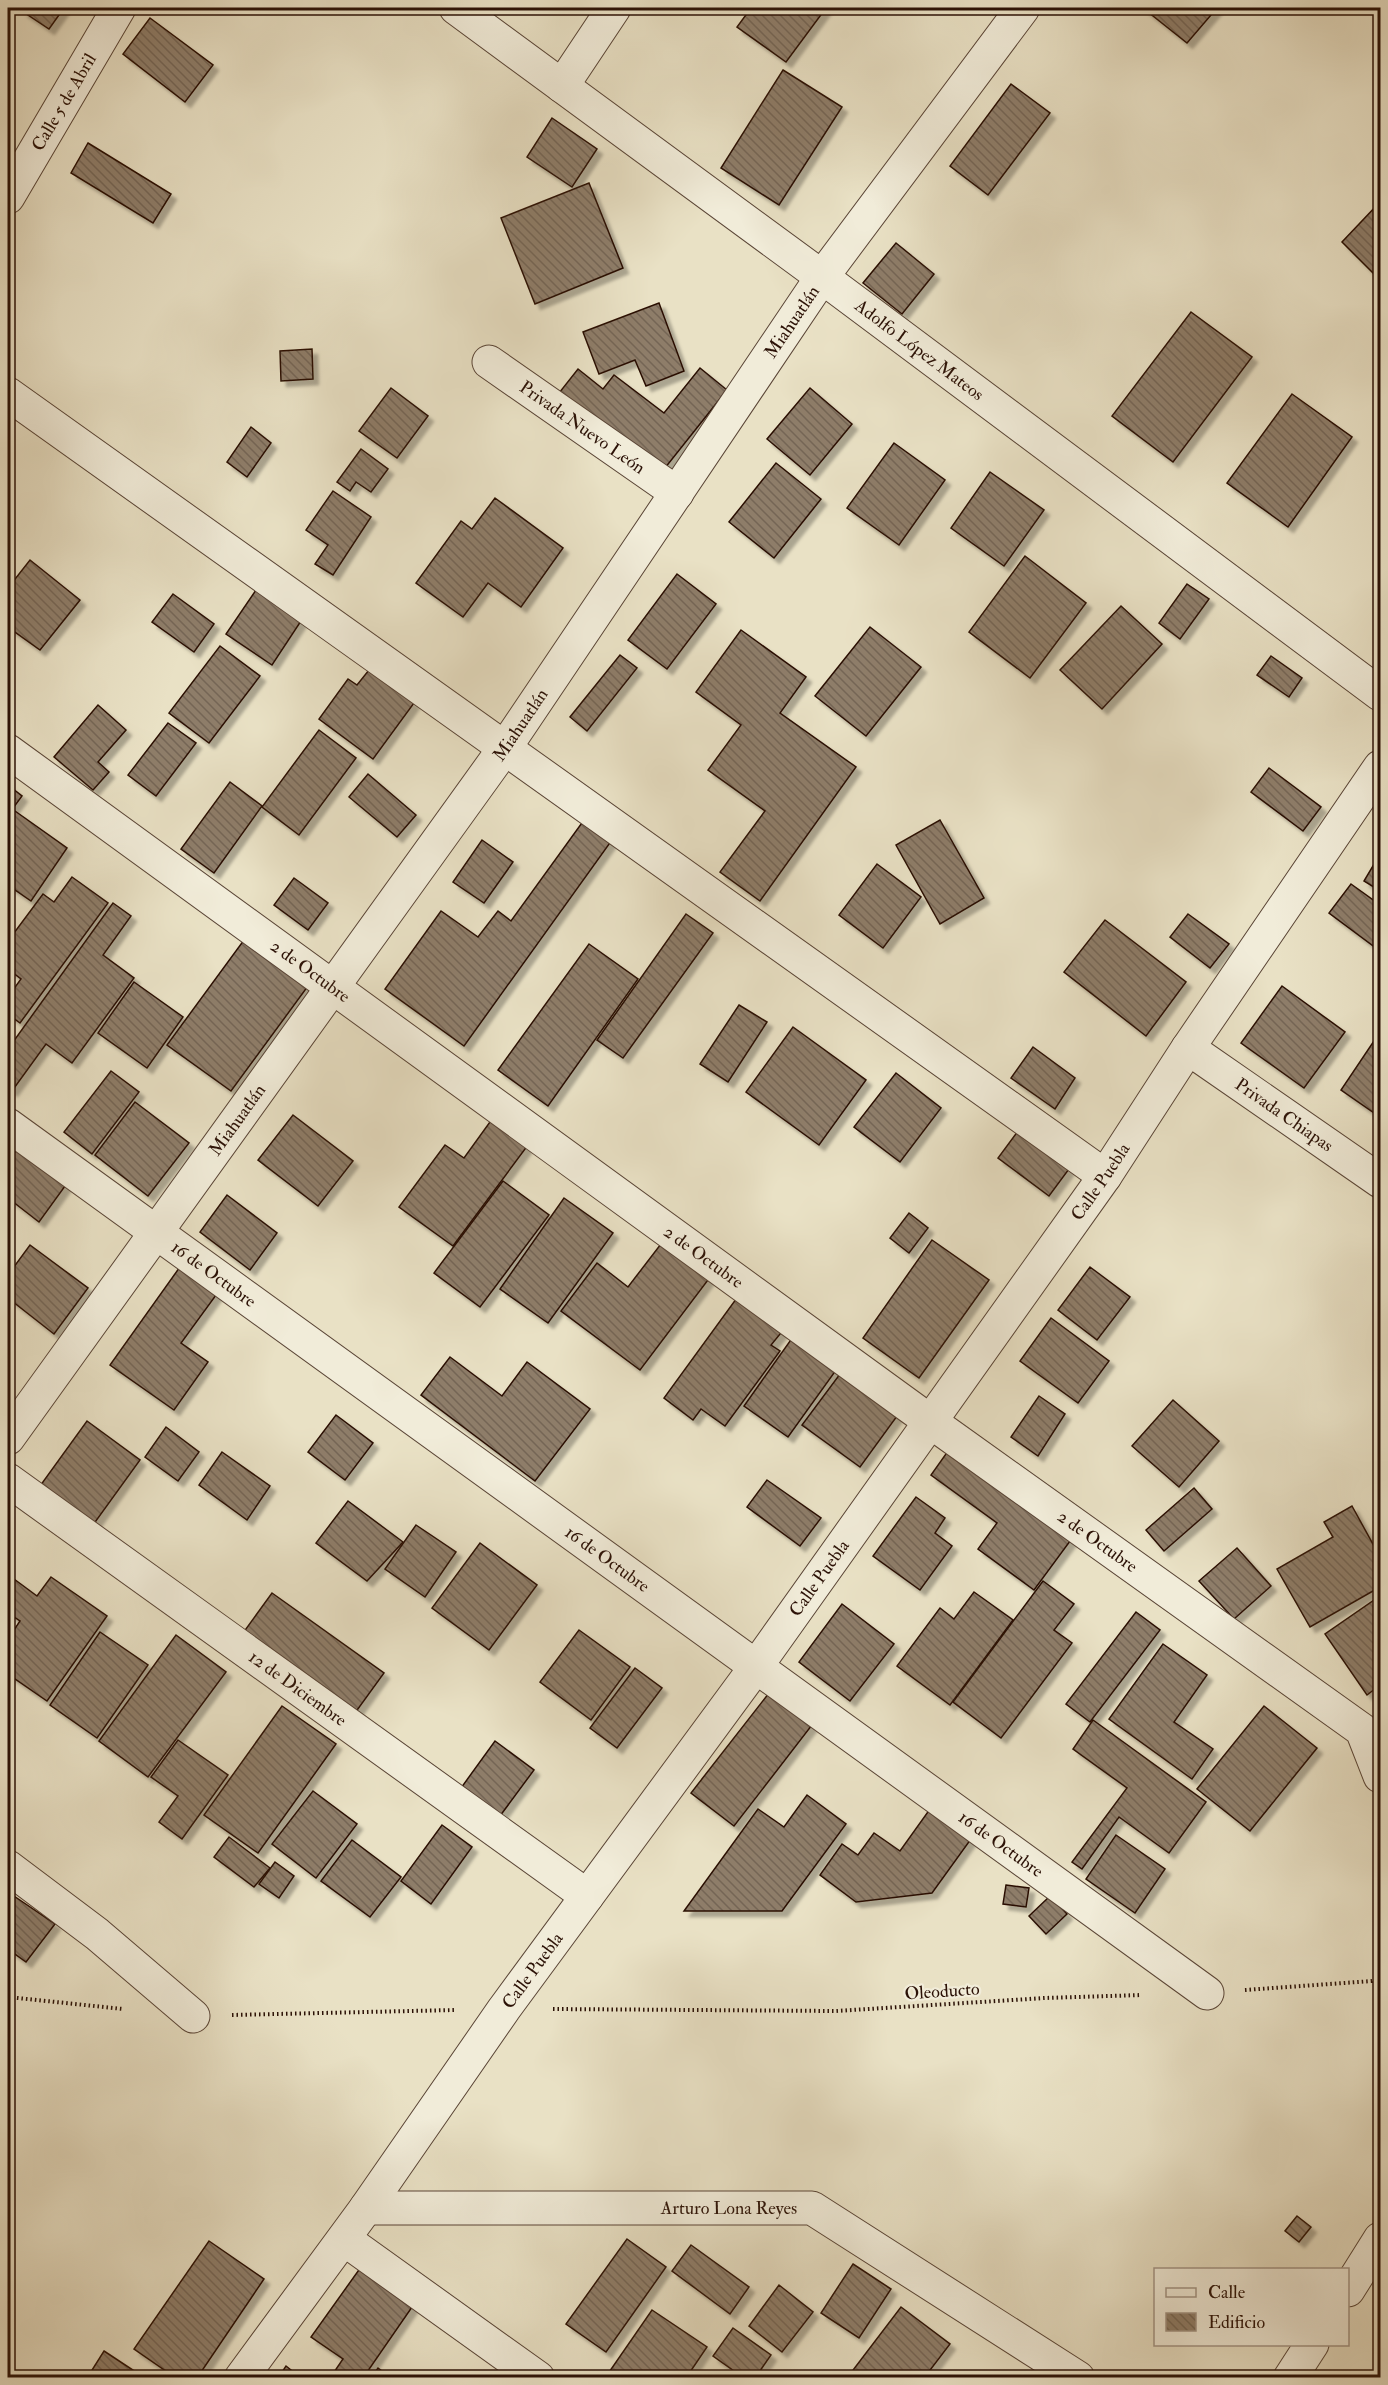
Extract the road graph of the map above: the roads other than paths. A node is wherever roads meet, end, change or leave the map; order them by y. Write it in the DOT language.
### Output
graph roads {
  1 [pos="118,8"];
  2 [pos="456,8"];
  3 [pos="614,8"];
  4 [pos="1023,8"];
  5 [pos="562,86"];
  6 [pos="8,197"];
  7 [pos="822,277"];
  8 [pos="489,362"];
  9 [pos="8,394"];
  10 [pos="677,493"];
  11 [pos="1380,694"];
  12 [pos="504,749"];
  13 [pos="8,752"];
  14 [pos="1380,767"];
  15 [pos="334,986"];
  16 [pos="1188,1048"];
  17 [pos="8,1125"];
  18 [pos="1106,1176"];
  19 [pos="1380,1181"];
  20 [pos="155,1233"];
  21 [pos="931,1422"];
  22 [pos="8,1438"];
  23 [pos="8,1480"];
  24 [pos="755,1668"];
  25 [pos="1380,1776"];
  26 [pos="8,1867"];
  27 [pos="587,1896"];
  28 [pos="1207,1993"];
  29 [pos="193,2016"];
  30 [pos="366,2208"];
  31 [pos="344,2239"];
  32 [pos="1380,2239"];
  33 [pos="1349,2287"];
  34 [pos="1311,2346"];
  35 [pos="241,2378"];
  36 [pos="538,2378"];
  37 [pos="1078,2378"];
  38 [pos="1290,2378"];
  1 -- 6 [label="street, Calle 5 de Abril"];
  2 -- 5 [label="street, Adolfo López Mateos"];
  3 -- 5 [label="street"];
  4 -- 7 [label="street, Miahuatlán"];
  5 -- 7 [label="street, Adolfo López Mateos"];
  7 -- 10 [label="street, Miahuatlán"];
  7 -- 11 [label="street, Adolfo López Mateos"];
  8 -- 10 [label="street, Privada Nuevo León"];
  9 -- 12 [label="street"];
  10 -- 12 [label="street, Miahuatlán"];
  12 -- 15 [label="street, Miahuatlán"];
  12 -- 18 [label="street"];
  13 -- 15 [label="street, 2 de Octubre"];
  14 -- 16 [label="street, Calle Puebla"];
  15 -- 20 [label="street, Miahuatlán"];
  15 -- 21 [label="street, 2 de Octubre"];
  16 -- 18 [label="street, Calle Puebla"];
  16 -- 19 [label="street, Privada Chiapas"];
  17 -- 20 [label="street, 16 de Octubre"];
  18 -- 21 [label="street, Calle Puebla"];
  20 -- 22 [label="street, Miahuatlán"];
  20 -- 24 [label="street, 16 de Octubre"];
  21 -- 24 [label="street, Calle Puebla"];
  21 -- 25 [label="street, 2 de Octubre"];
  23 -- 27 [label="street, 12 de Diciembre"];
  24 -- 27 [label="street, Calle Puebla"];
  24 -- 28 [label="street, 16 de Octubre"];
  26 -- 29 [label="street"];
  27 -- 30 [label="street, Calle Puebla"];
  30 -- 31 [label="street, Calle Puebla"];
  30 -- 37 [label="street, Arturo Lona Reyes"];
  31 -- 35 [label="street, Calle Puebla"];
  31 -- 36 [label="street"];
  32 -- 33 [label="street"];
  34 -- 38 [label="street"];
}
